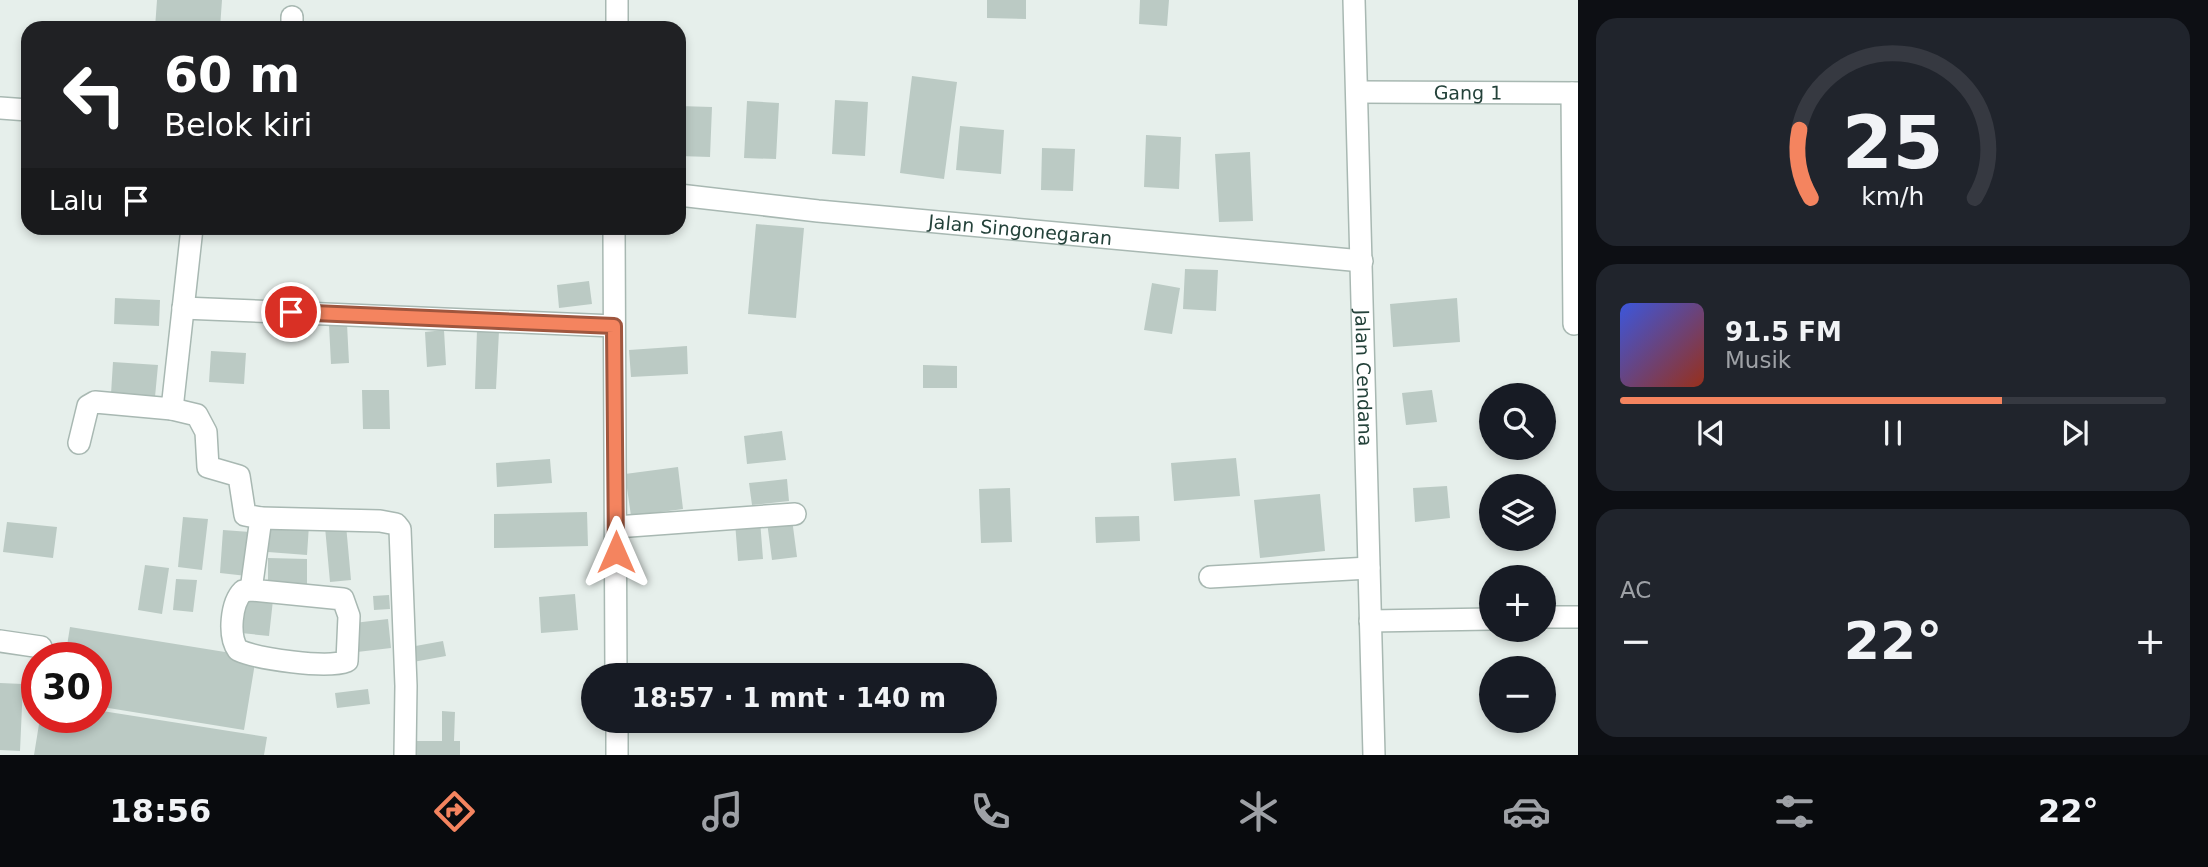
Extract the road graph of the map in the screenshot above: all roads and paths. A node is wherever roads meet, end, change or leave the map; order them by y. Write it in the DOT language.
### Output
graph roads {
  1 [pos="617,0"];
  2 [pos="1354,0"];
  3 [pos="617,21"];
  4 [pos="1357,92"];
  5 [pos="1575,93"];
  6 [pos="0,108"];
  7 [pos="21,110"];
  8 [pos="686,196"];
  9 [pos="191,235"];
  10 [pos="614,235"];
  11 [pos="1362,261"];
  12 [pos="183,308"];
  13 [pos="1574,324"];
  14 [pos="614,326"];
  15 [pos="172,409"];
  16 [pos="79,443"];
  17 [pos="795,514"];
  18 [pos="261,518"];
  19 [pos="615,527"];
  20 [pos="1369,568"];
  21 [pos="1210,577"];
  22 [pos="251,590"];
  23 [pos="1556,617"];
  24 [pos="1578,617"];
  25 [pos="1479,618"];
  26 [pos="1370,621"];
  27 [pos="0,641"];
  28 [pos="21,645"];
  29 [pos="616,663"];
  30 [pos="617,733"];
  31 [pos="405,755"];
  32 [pos="617,755"];
  33 [pos="1374,755"];
  1 -- 3 [label="street"];
  2 -- 4 [label="street, Jalan Cendana"];
  4 -- 5 [label="street, Gang 1"];
  4 -- 11 [label="street, Jalan Cendana"];
  5 -- 13 [label="street"];
  6 -- 7 [label="street"];
  8 -- 11 [label="street, Jalan Singonegaran"];
  9 -- 12 [label="street"];
  10 -- 14 [label="street"];
  11 -- 20 [label="street, Jalan Cendana"];
  12 -- 14 [label="street"];
  12 -- 15 [label="street"];
  14 -- 19 [label="street"];
  15 -- 16 [label="street"];
  15 -- 18 [label="street"];
  17 -- 19 [label="street"];
  18 -- 22 [label="street"];
  18 -- 31 [label="street"];
  19 -- 29 [label="street"];
  20 -- 21 [label="street"];
  20 -- 26 [label="street, Jalan Cendana"];
  22 -- 22 [label="street"];
  23 -- 24 [label="street"];
  25 -- 26 [label="street"];
  26 -- 33 [label="street, Jalan Cendana"];
  27 -- 28 [label="street"];
  30 -- 32 [label="street"];
}
